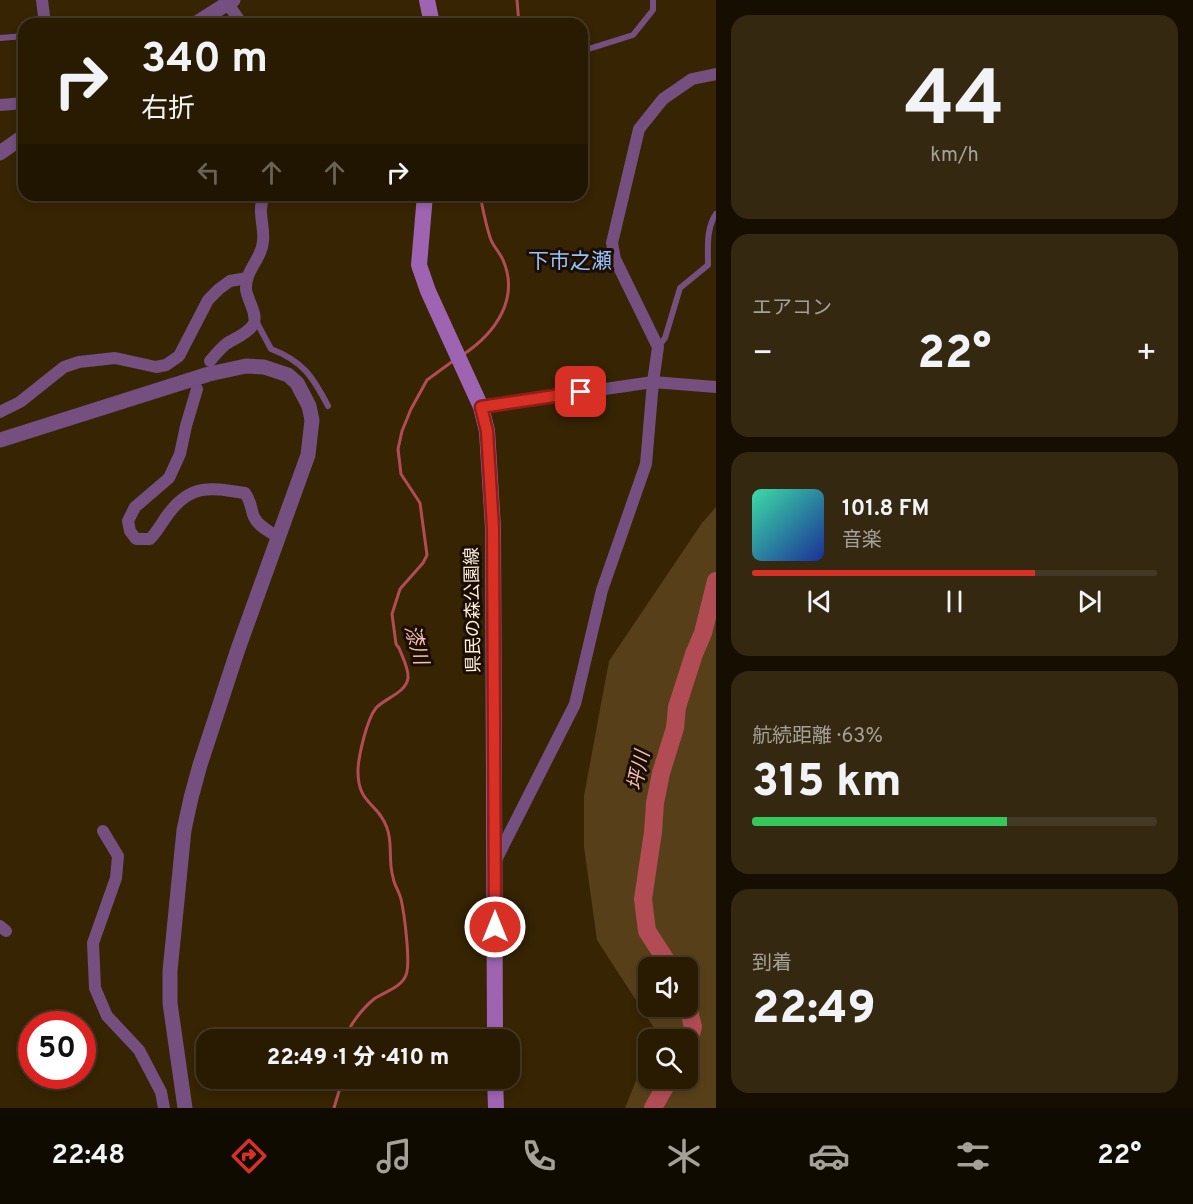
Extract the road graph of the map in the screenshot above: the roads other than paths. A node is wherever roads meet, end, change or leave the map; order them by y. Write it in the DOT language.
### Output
graph roads {
  1 [pos="42,0"];
  2 [pos="427,0"];
  3 [pos="653,0"];
  4 [pos="229,1"];
  5 [pos="44,18"];
  6 [pos="204,18"];
  7 [pos="239,18"];
  8 [pos="431,18"];
  9 [pos="18,36"];
  10 [pos="0,38"];
  11 [pos="588,49"];
  12 [pos="716,74"];
  13 [pos="18,104"];
  14 [pos="0,105"];
  15 [pos="18,140"];
  16 [pos="0,153"];
  17 [pos="263,201"];
  18 [pos="424,201"];
  19 [pos="716,214"];
  20 [pos="247,278"];
  21 [pos="255,318"];
  22 [pos="658,347"];
  23 [pos="210,361"];
  24 [pos="653,382"];
  25 [pos="716,387"];
  26 [pos="197,389"];
  27 [pos="478,400"];
  28 [pos="328,406"];
  29 [pos="0,412"];
  30 [pos="0,440"];
  31 [pos="278,537"];
  32 [pos="103,831"];
  33 [pos="495,862"];
  34 [pos="495,1029"];
  35 [pos="495,1089"];
  36 [pos="164,1108"];
  37 [pos="185,1108"];
  38 [pos="496,1108"];
  1 -- 5 [label="street"];
  2 -- 8 [label="main road"];
  3 -- 11 [label="lane"];
  4 -- 6 [label="street"];
  4 -- 7 [label="street"];
  9 -- 10 [label="lane"];
  12 -- 22 [label="street"];
  13 -- 14 [label="street"];
  15 -- 16 [label="street"];
  17 -- 20 [label="street"];
  18 -- 27 [label="main road, 県民の森公園線"];
  19 -- 22 [label="lane"];
  20 -- 21 [label="street"];
  20 -- 29 [label="street"];
  21 -- 23 [label="street"];
  21 -- 28 [label="lane"];
  22 -- 24 [label="street"];
  24 -- 25 [label="street"];
  24 -- 27 [label="street"];
  24 -- 33 [label="street"];
  26 -- 31 [label="street"];
  27 -- 33 [label="main road, 県民の森公園線"];
  30 -- 31 [label="street"];
  31 -- 37 [label="street"];
  32 -- 36 [label="street"];
  33 -- 34 [label="main road, 県民の森公園線"];
  35 -- 38 [label="main road"];
}
